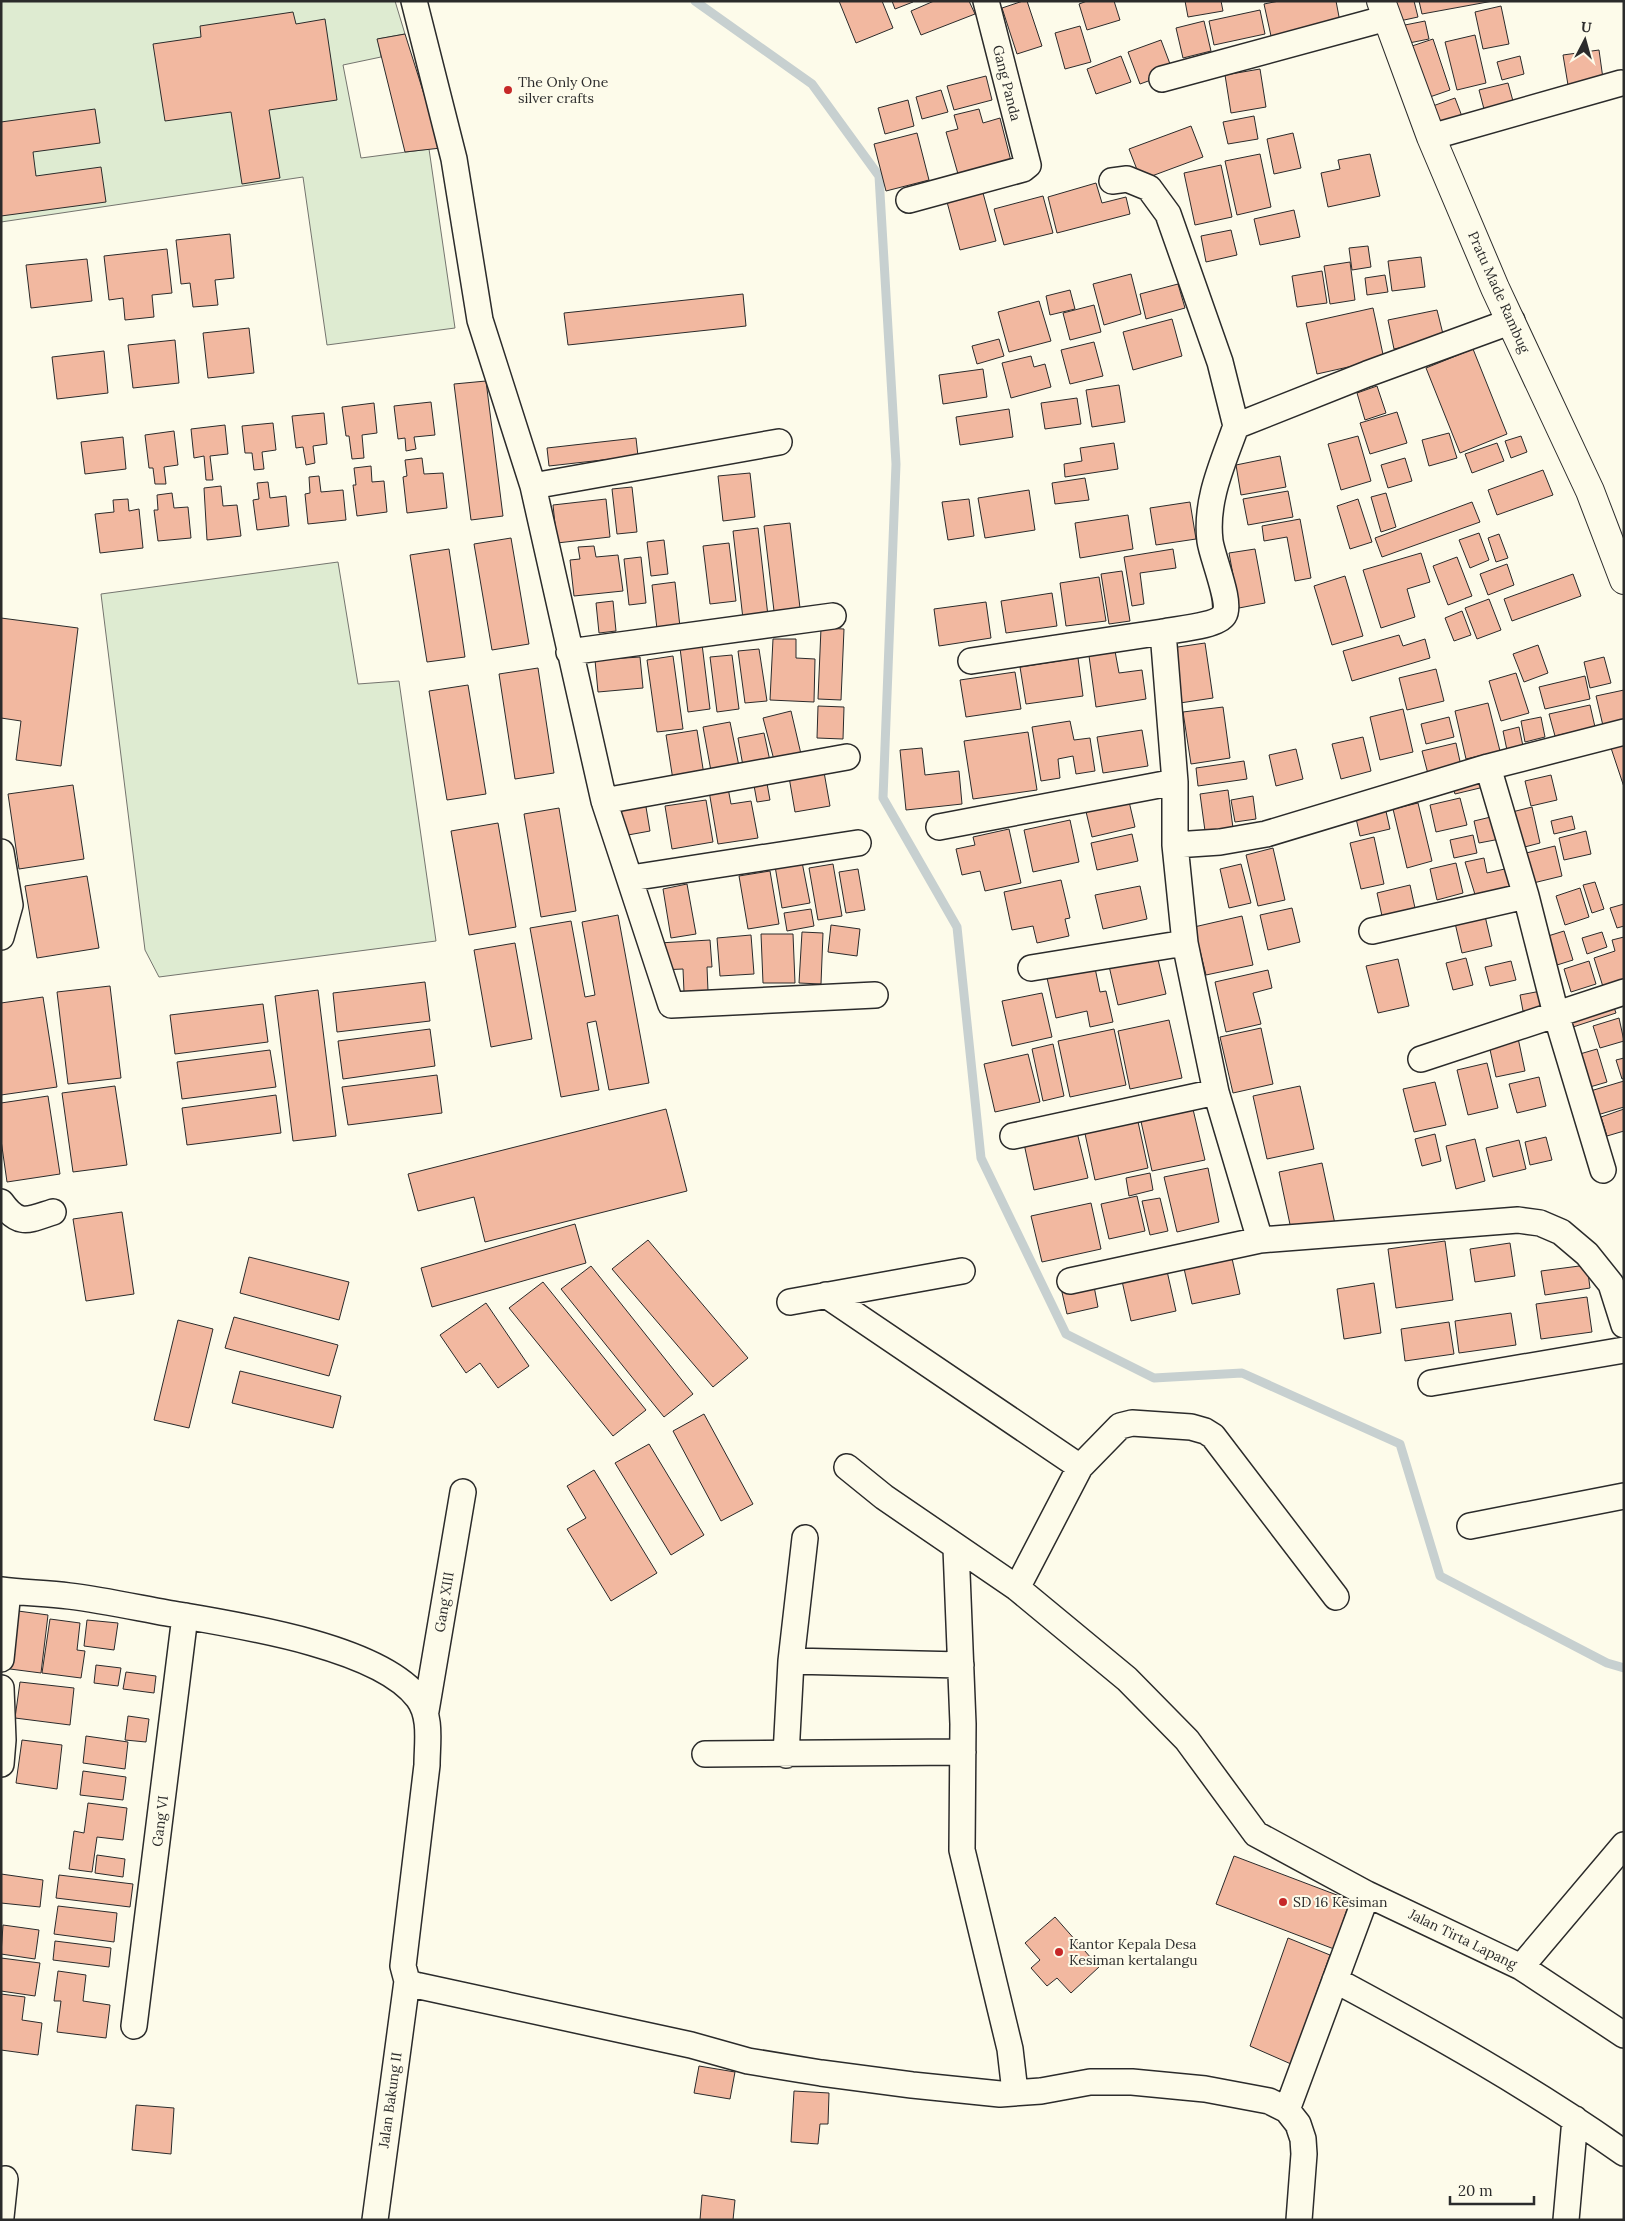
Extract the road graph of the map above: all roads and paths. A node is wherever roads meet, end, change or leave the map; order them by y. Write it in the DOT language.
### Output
graph roads {
  1 [pos="414,1"];
  2 [pos="986,1"];
  3 [pos="1384,10"];
  4 [pos="1162,79"];
  5 [pos="1621,83"];
  6 [pos="1431,137"];
  7 [pos="1112,181"];
  8 [pos="909,200"];
  9 [pos="1512,321"];
  10 [pos="1236,426"];
  11 [pos="779,442"];
  12 [pos="533,486"];
  13 [pos="1624,580"];
  14 [pos="833,616"];
  15 [pos="1163,632"];
  16 [pos="569,652"];
  17 [pos="971,661"];
  18 [pos="1624,732"];
  19 [pos="847,757"];
  20 [pos="1488,767"];
  21 [pos="1175,782"];
  22 [pos="604,801"];
  23 [pos="939,827"];
  24 [pos="858,843"];
  25 [pos="1175,845"];
  26 [pos="1,852"];
  27 [pos="631,878"];
  28 [pos="1526,896"];
  29 [pos="1372,932"];
  30 [pos="1,937"];
  31 [pos="1185,943"];
  32 [pos="1031,968"];
  33 [pos="1624,992"];
  34 [pos="875,995"];
  35 [pos="1556,1014"];
  36 [pos="1421,1059"];
  37 [pos="1216,1092"];
  38 [pos="1013,1136"];
  39 [pos="1603,1170"];
  40 [pos="1,1202"];
  41 [pos="53,1212"];
  42 [pos="1260,1240"];
  43 [pos="962,1271"];
  44 [pos="1070,1281"];
  45 [pos="826,1295"];
  46 [pos="790,1302"];
  47 [pos="1624,1325"];
  48 [pos="1624,1350"];
  49 [pos="1431,1383"];
  50 [pos="847,1467"];
  51 [pos="1080,1467"];
  52 [pos="463,1492"];
  53 [pos="1624,1496"];
  54 [pos="1470,1526"];
  55 [pos="805,1538"];
  56 [pos="956,1548"];
  57 [pos="1017,1588"];
  58 [pos="5,1590"];
  59 [pos="1336,1597"];
  60 [pos="185,1616"];
  61 [pos="1,1659"];
  62 [pos="791,1661"];
  63 [pos="961,1665"];
  64 [pos="1,1688"];
  65 [pos="426,1711"];
  66 [pos="963,1752"];
  67 [pos="705,1754"];
  68 [pos="786,1755"];
  69 [pos="1,1764"];
  70 [pos="1624,1845"];
  71 [pos="1367,1894"];
  72 [pos="1521,1967"];
  73 [pos="407,1980"];
  74 [pos="1336,1980"];
  75 [pos="134,2026"];
  76 [pos="1621,2027"];
  77 [pos="1015,2092"];
  78 [pos="1288,2110"];
  79 [pos="1575,2119"];
  80 [pos="1624,2153"];
  81 [pos="4,2179"];
  82 [pos="1,2216"];
  83 [pos="375,2220"];
  84 [pos="1299,2220"];
  85 [pos="1566,2220"];
  1 -- 12 [label="street"];
  2 -- 8 [label="street, Gang Panda"];
  3 -- 4 [label="street"];
  3 -- 6 [label="street, Pratu Made Rambug"];
  5 -- 6 [label="street"];
  6 -- 9 [label="street, Pratu Made Rambug"];
  7 -- 10 [label="street"];
  9 -- 10 [label="street"];
  9 -- 13 [label="street, Pratu Made Rambug"];
  10 -- 15 [label="street"];
  11 -- 12 [label="street"];
  12 -- 16 [label="street"];
  14 -- 16 [label="street"];
  15 -- 17 [label="street"];
  15 -- 21 [label="street"];
  16 -- 22 [label="street"];
  18 -- 20 [label="street"];
  19 -- 22 [label="street"];
  20 -- 25 [label="street"];
  20 -- 28 [label="street"];
  21 -- 23 [label="street"];
  21 -- 25 [label="street"];
  22 -- 27 [label="street"];
  24 -- 27 [label="street"];
  25 -- 31 [label="street"];
  26 -- 30 [label="street"];
  27 -- 34 [label="street"];
  28 -- 29 [label="street"];
  28 -- 35 [label="street"];
  31 -- 32 [label="street"];
  31 -- 37 [label="street"];
  33 -- 35 [label="street"];
  35 -- 36 [label="street"];
  35 -- 39 [label="street"];
  37 -- 38 [label="street"];
  37 -- 42 [label="street"];
  40 -- 41 [label="street"];
  42 -- 44 [label="street"];
  42 -- 47 [label="street"];
  43 -- 45 [label="street"];
  45 -- 46 [label="street"];
  45 -- 51 [label="street"];
  48 -- 49 [label="street"];
  50 -- 56 [label="street, Jalan Tirta Lapang"];
  51 -- 57 [label="street"];
  51 -- 59 [label="street"];
  52 -- 65 [label="street, Gang XIII"];
  53 -- 54 [label="street"];
  55 -- 62 [label="street"];
  56 -- 57 [label="street, Jalan Tirta Lapang"];
  56 -- 63 [label="street"];
  57 -- 71 [label="street, Jalan Tirta Lapang"];
  58 -- 60 [label="street"];
  58 -- 61 [label="street"];
  60 -- 65 [label="street"];
  60 -- 75 [label="street, Gang VI"];
  62 -- 63 [label="street"];
  62 -- 68 [label="street"];
  63 -- 66 [label="street"];
  64 -- 69 [label="street"];
  65 -- 73 [label="street, Gang XIII"];
  66 -- 68 [label="street"];
  66 -- 77 [label="street"];
  67 -- 68 [label="street"];
  70 -- 72 [label="street"];
  71 -- 72 [label="street, Jalan Tirta Lapang"];
  71 -- 74 [label="street"];
  72 -- 76 [label="street, Jalan Tirta Lapang"];
  73 -- 77 [label="street"];
  73 -- 83 [label="street, Jalan Bakung II"];
  74 -- 78 [label="street"];
  74 -- 79 [label="street"];
  77 -- 78 [label="street"];
  78 -- 84 [label="street"];
  79 -- 80 [label="street"];
  79 -- 85 [label="street"];
  81 -- 82 [label="street"];
}
